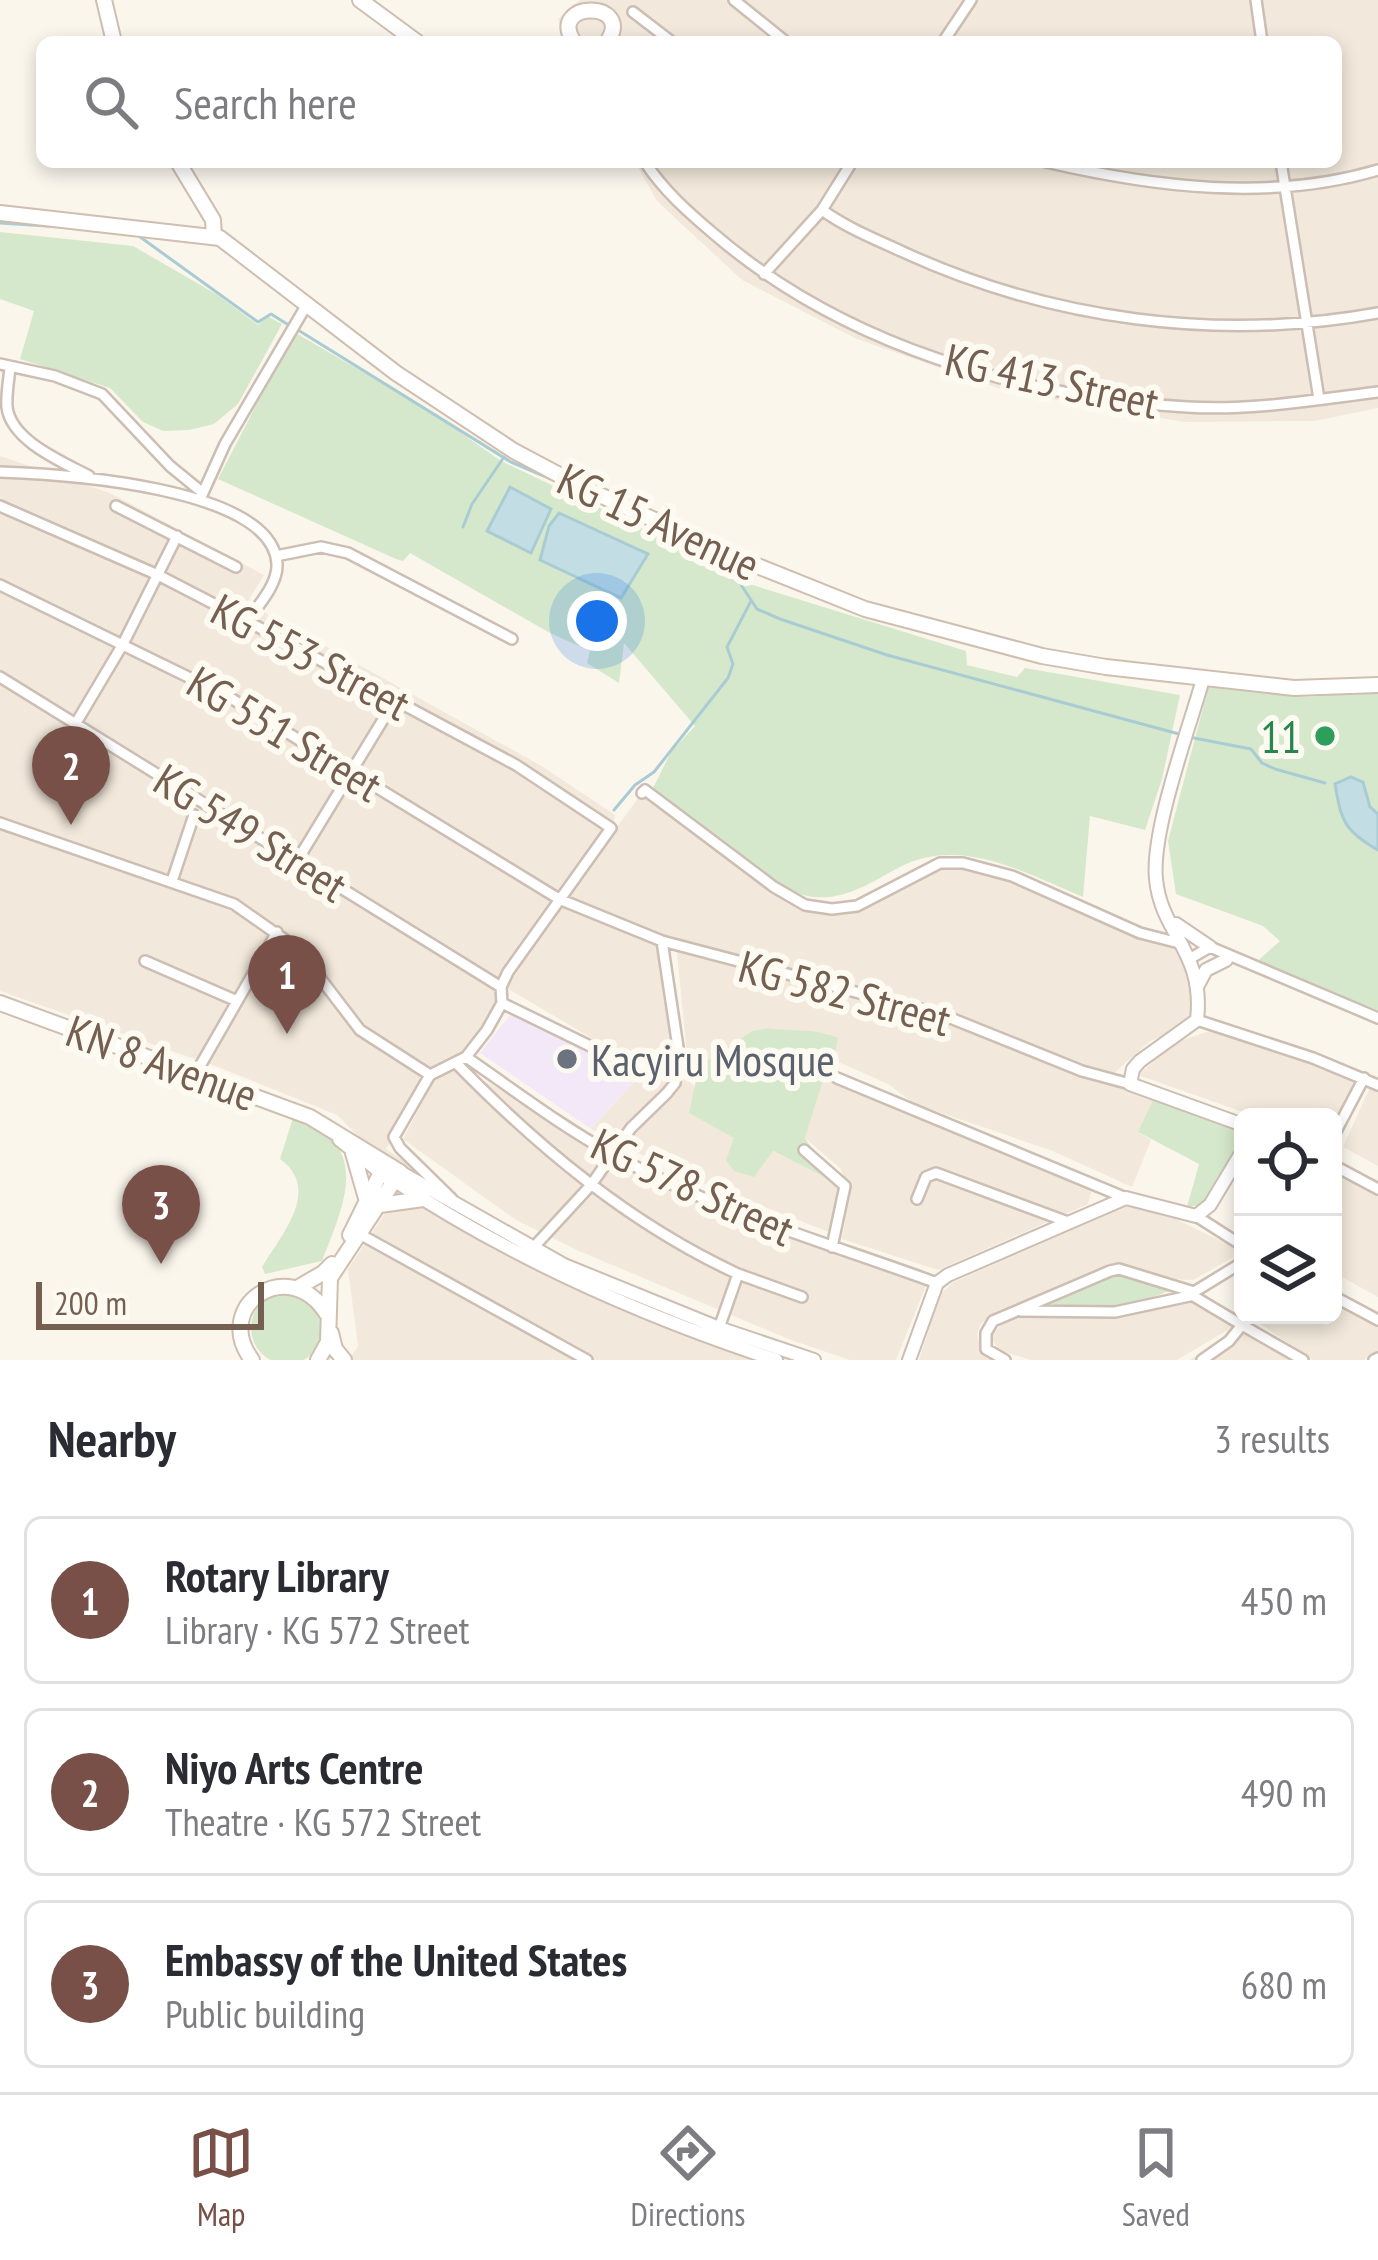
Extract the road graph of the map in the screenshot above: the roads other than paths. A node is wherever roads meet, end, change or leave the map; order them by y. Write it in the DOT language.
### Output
graph roads {
  1 [pos="104,0"];
  2 [pos="360,0"];
  3 [pos="734,0"];
  4 [pos="971,0"];
  5 [pos="1256,0"];
  6 [pos="608,5"];
  7 [pos="633,12"];
  8 [pos="113,36"];
  9 [pos="409,36"];
  10 [pos="569,36"];
  11 [pos="610,36"];
  12 [pos="664,36"];
  13 [pos="779,36"];
  14 [pos="947,36"];
  15 [pos="1261,36"];
  16 [pos="182,168"];
  17 [pos="650,168"];
  18 [pos="848,168"];
  19 [pos="1075,168"];
  20 [pos="1283,168"];
  21 [pos="1378,170"];
  22 [pos="1285,187"];
  23 [pos="822,210"];
  24 [pos="0,213"];
  25 [pos="214,236"];
  26 [pos="764,274"];
  27 [pos="306,306"];
  28 [pos="1378,313"];
  29 [pos="1307,321"];
  30 [pos="5,366"];
  31 [pos="1378,392"];
  32 [pos="1319,399"];
  33 [pos="0,472"];
  34 [pos="92,478"];
  35 [pos="202,496"];
  36 [pos="0,506"];
  37 [pos="116,506"];
  38 [pos="177,536"];
  39 [pos="276,556"];
  40 [pos="236,567"];
  41 [pos="158,575"];
  42 [pos="0,585"];
  43 [pos="247,621"];
  44 [pos="512,639"];
  45 [pos="123,644"];
  46 [pos="0,676"];
  47 [pos="1203,679"];
  48 [pos="1378,686"];
  49 [pos="395,700"];
  50 [pos="76,723"];
  51 [pos="351,771"];
  52 [pos="642,793"];
  53 [pos="194,814"];
  54 [pos="0,823"];
  55 [pos="297,861"];
  56 [pos="172,881"];
  57 [pos="560,899"];
  58 [pos="1165,913"];
  59 [pos="277,932"];
  60 [pos="662,941"];
  61 [pos="1183,944"];
  62 [pos="1210,946"];
  63 [pos="1191,958"];
  64 [pos="1231,960"];
  65 [pos="145,961"];
  66 [pos="1197,986"];
  67 [pos="502,987"];
  68 [pos="237,1001"];
  69 [pos="0,1003"];
  70 [pos="502,1004"];
  71 [pos="1378,1018"];
  72 [pos="1197,1020"];
  73 [pos="461,1060"];
  74 [pos="676,1068"];
  75 [pos="196,1073"];
  76 [pos="430,1076"];
  77 [pos="837,1078"];
  78 [pos="1364,1078"];
  79 [pos="1130,1084"];
  80 [pos="1378,1085"];
  81 [pos="1342,1120"];
  82 [pos="1234,1122"];
  83 [pos="323,1124"];
  84 [pos="804,1150"];
  85 [pos="353,1153"];
  86 [pos="612,1154"];
  87 [pos="1234,1165"];
  88 [pos="1342,1171"];
  89 [pos="390,1172"];
  90 [pos="591,1185"];
  91 [pos="1378,1189"];
  92 [pos="917,1198"];
  93 [pos="1126,1198"];
  94 [pos="423,1199"];
  95 [pos="373,1202"];
  96 [pos="459,1207"];
  97 [pos="1196,1216"];
  98 [pos="1068,1222"];
  99 [pos="357,1232"];
  100 [pos="1234,1240"];
  101 [pos="832,1247"];
  102 [pos="532,1249"];
  103 [pos="1234,1268"];
  104 [pos="561,1270"];
  105 [pos="739,1274"];
  106 [pos="937,1283"];
  107 [pos="297,1288"];
  108 [pos="1194,1293"];
  109 [pos="802,1297"];
  110 [pos="1342,1301"];
  111 [pos="659,1309"];
  112 [pos="1019,1311"];
  113 [pos="328,1318"];
  114 [pos="1378,1320"];
  115 [pos="1242,1325"];
  116 [pos="719,1328"];
  117 [pos="248,1358"];
  118 [pos="318,1360"];
  119 [pos="344,1360"];
  120 [pos="587,1360"];
  121 [pos="776,1360"];
  122 [pos="814,1360"];
  123 [pos="910,1360"];
  124 [pos="1005,1360"];
  125 [pos="1202,1360"];
  126 [pos="1303,1360"];
  1 -- 8 [label="main road"];
  2 -- 9 [label="main road"];
  3 -- 13 [label="street"];
  4 -- 14 [label="street"];
  5 -- 15 [label="street"];
  6 -- 10 [label="main road"];
  6 -- 11 [label="main road"];
  7 -- 12 [label="street"];
  16 -- 25 [label="main road"];
  17 -- 26 [label="street, KG 413 Street"];
  18 -- 23 [label="street"];
  19 -- 22 [label="street"];
  20 -- 22 [label="street"];
  21 -- 22 [label="street"];
  22 -- 29 [label="street"];
  23 -- 26 [label="street"];
  23 -- 29 [label="street"];
  24 -- 25 [label="main road, KG 15 Avenue"];
  25 -- 27 [label="main road, KG 15 Avenue"];
  26 -- 32 [label="street, KG 413 Street"];
  27 -- 35 [label="street"];
  27 -- 47 [label="main road, KG 15 Avenue"];
  28 -- 29 [label="street"];
  29 -- 32 [label="street"];
  30 -- 34 [label="street"];
  30 -- 35 [label="street"];
  31 -- 32 [label="street, KG 413 Street"];
  33 -- 34 [label="street"];
  34 -- 35 [label="street"];
  35 -- 39 [label="street"];
  36 -- 41 [label="street, KG 553 Street"];
  37 -- 38 [label="street"];
  38 -- 40 [label="street"];
  38 -- 41 [label="street"];
  39 -- 43 [label="street"];
  39 -- 44 [label="street"];
  41 -- 43 [label="street, KG 553 Street"];
  41 -- 45 [label="street"];
  42 -- 45 [label="street, KG 551 Street"];
  43 -- 49 [label="street, KG 553 Street"];
  45 -- 50 [label="street"];
  45 -- 51 [label="street, KG 551 Street"];
  46 -- 50 [label="street, KG 549 Street"];
  47 -- 48 [label="main road, KG 15 Avenue"];
  47 -- 58 [label="street"];
  49 -- 51 [label="street"];
  49 -- 57 [label="street, KG 553 Street"];
  50 -- 55 [label="street, KG 549 Street"];
  51 -- 55 [label="street"];
  51 -- 57 [label="street, KG 551 Street"];
  52 -- 61 [label="street"];
  53 -- 56 [label="street"];
  54 -- 56 [label="street"];
  55 -- 67 [label="street, KG 549 Street"];
  56 -- 59 [label="street"];
  57 -- 60 [label="street, KG 582 Street"];
  57 -- 67 [label="street"];
  58 -- 61 [label="street"];
  58 -- 62 [label="street"];
  59 -- 68 [label="street"];
  59 -- 76 [label="street"];
  60 -- 74 [label="street"];
  60 -- 79 [label="street, KG 582 Street"];
  61 -- 63 [label="street"];
  62 -- 63 [label="street"];
  62 -- 64 [label="street"];
  63 -- 64 [label="street"];
  63 -- 66 [label="street"];
  64 -- 66 [label="street"];
  64 -- 71 [label="street"];
  65 -- 68 [label="street"];
  66 -- 72 [label="street"];
  67 -- 70 [label="street"];
  68 -- 75 [label="street"];
  69 -- 75 [label="main road, KN 8 Avenue"];
  70 -- 73 [label="street"];
  70 -- 74 [label="street"];
  72 -- 78 [label="street"];
  72 -- 79 [label="street"];
  73 -- 76 [label="street"];
  73 -- 86 [label="street, KG 578 Street"];
  73 -- 90 [label="street"];
  74 -- 86 [label="street"];
  75 -- 83 [label="main road, KN 8 Avenue"];
  76 -- 96 [label="street"];
  77 -- 93 [label="street"];
  78 -- 80 [label="street"];
  78 -- 81 [label="street"];
  79 -- 82 [label="street"];
  83 -- 85 [label="main road, KN 8 Avenue"];
  83 -- 89 [label="main road, KN 8 Avenue"];
  84 -- 101 [label="street"];
  85 -- 89 [label="main road, KN 8 Avenue"];
  85 -- 95 [label="main road"];
  86 -- 90 [label="street"];
  86 -- 101 [label="street, KG 578 Street"];
  87 -- 97 [label="street"];
  88 -- 91 [label="street"];
  89 -- 94 [label="street"];
  89 -- 95 [label="main road"];
  89 -- 96 [label="street"];
  90 -- 102 [label="street"];
  90 -- 105 [label="street"];
  92 -- 98 [label="street"];
  93 -- 97 [label="street"];
  93 -- 98 [label="street"];
  94 -- 95 [label="main road"];
  94 -- 104 [label="street"];
  95 -- 99 [label="main road"];
  96 -- 102 [label="street"];
  97 -- 100 [label="street"];
  98 -- 106 [label="street"];
  99 -- 107 [label="main road"];
  99 -- 113 [label="main road"];
  99 -- 120 [label="street"];
  101 -- 106 [label="street, KG 578 Street"];
  102 -- 104 [label="street"];
  103 -- 108 [label="street"];
  104 -- 111 [label="street"];
  105 -- 109 [label="street"];
  105 -- 116 [label="street"];
  106 -- 123 [label="street"];
  107 -- 113 [label="main road"];
  107 -- 117 [label="main road"];
  108 -- 112 [label="street"];
  108 -- 112 [label="street"];
  108 -- 115 [label="street"];
  110 -- 114 [label="street"];
  111 -- 116 [label="street"];
  111 -- 121 [label="street"];
  112 -- 124 [label="street"];
  113 -- 118 [label="main road"];
  113 -- 119 [label="main road"];
  115 -- 125 [label="street"];
  115 -- 126 [label="street"];
  116 -- 122 [label="street"];
}
